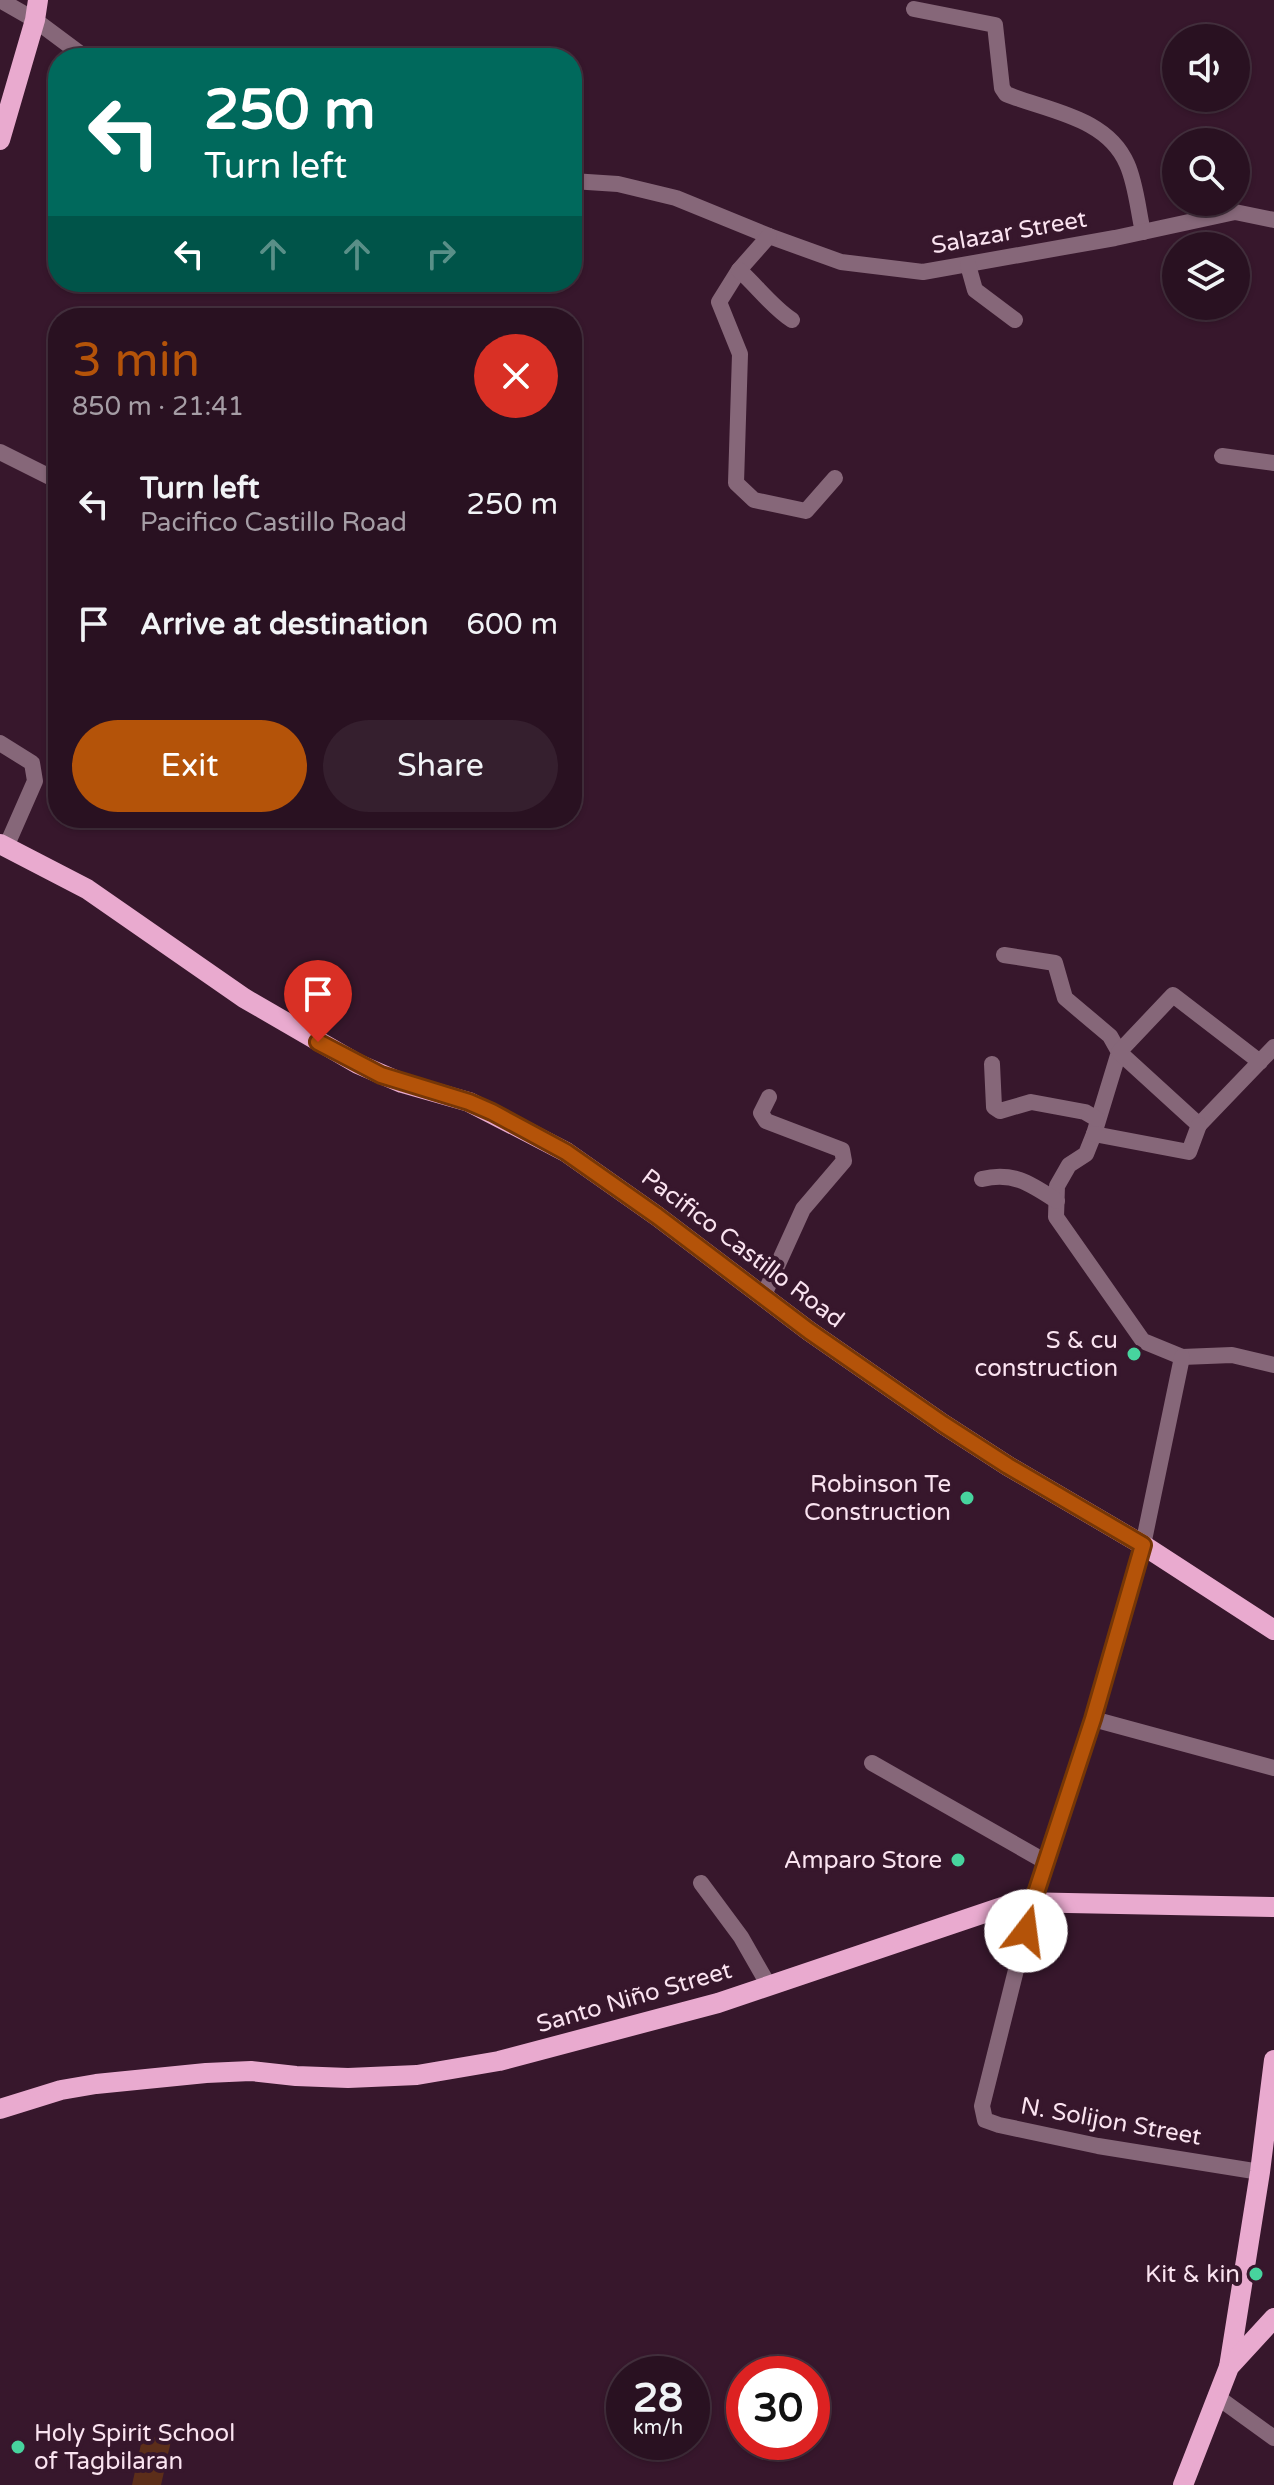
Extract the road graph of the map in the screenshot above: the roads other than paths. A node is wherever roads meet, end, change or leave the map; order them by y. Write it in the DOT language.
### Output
graph roads {
  1 [pos="0,0"];
  2 [pos="914,9"];
  3 [pos="37,10"];
  4 [pos="76,48"];
  5 [pos="0,140"];
  6 [pos="582,182"];
  7 [pos="1274,220"];
  8 [pos="1143,232"];
  9 [pos="769,236"];
  10 [pos="968,265"];
  11 [pos="739,270"];
  12 [pos="792,320"];
  13 [pos="1015,320"];
  14 [pos="0,452"];
  15 [pos="1222,456"];
  16 [pos="1274,463"];
  17 [pos="48,476"];
  18 [pos="835,478"];
  19 [pos="0,743"];
  20 [pos="3,846"];
  21 [pos="1004,955"];
  22 [pos="1274,1047"];
  23 [pos="1119,1052"];
  24 [pos="1260,1062"];
  25 [pos="992,1064"];
  26 [pos="769,1097"];
  27 [pos="1199,1125"];
  28 [pos="1096,1126"];
  29 [pos="982,1179"];
  30 [pos="1057,1201"];
  31 [pos="763,1297"];
  32 [pos="1182,1357"];
  33 [pos="1274,1365"];
  34 [pos="1143,1545"];
  35 [pos="1274,1630"];
  36 [pos="1093,1719"];
  37 [pos="872,1763"];
  38 [pos="1274,1768"];
  39 [pos="1046,1862"];
  40 [pos="701,1883"];
  41 [pos="1033,1902"];
  42 [pos="1274,1907"];
  43 [pos="769,1986"];
  44 [pos="1274,2060"];
  45 [pos="0,2109"];
  46 [pos="1260,2172"];
  47 [pos="1274,2318"];
  48 [pos="1229,2367"];
  49 [pos="1216,2396"];
  50 [pos="1274,2438"];
  51 [pos="1183,2485"];
  1 -- 3 [label="street"];
  2 -- 8 [label="street"];
  3 -- 4 [label="street"];
  3 -- 5 [label="main road"];
  6 -- 9 [label="street, Salazar Street"];
  7 -- 8 [label="street, Salazar Street"];
  8 -- 10 [label="street, Salazar Street"];
  9 -- 10 [label="street, Salazar Street"];
  9 -- 11 [label="street"];
  10 -- 13 [label="street"];
  11 -- 12 [label="street"];
  11 -- 18 [label="street"];
  14 -- 17 [label="street"];
  15 -- 16 [label="street"];
  19 -- 20 [label="street"];
  20 -- 31 [label="main road, Pacifico Castillo Road"];
  21 -- 23 [label="street"];
  22 -- 24 [label="street"];
  23 -- 24 [label="street"];
  23 -- 27 [label="street"];
  23 -- 28 [label="street"];
  24 -- 27 [label="street"];
  25 -- 28 [label="street"];
  26 -- 31 [label="street"];
  27 -- 28 [label="street"];
  28 -- 30 [label="street"];
  29 -- 30 [label="street"];
  30 -- 32 [label="street"];
  31 -- 34 [label="main road, Pacifico Castillo Road"];
  32 -- 33 [label="street"];
  32 -- 34 [label="street"];
  34 -- 35 [label="main road, Pacifico Castillo Road"];
  34 -- 36 [label="street"];
  36 -- 38 [label="street"];
  36 -- 39 [label="street"];
  37 -- 39 [label="street"];
  39 -- 41 [label="street"];
  40 -- 43 [label="street"];
  41 -- 42 [label="main road, Santo Niño Street"];
  41 -- 43 [label="main road, Santo Niño Street"];
  41 -- 46 [label="street, N. Solijon Street"];
  43 -- 45 [label="main road, Santo Niño Street"];
  44 -- 46 [label="main road"];
  46 -- 48 [label="main road"];
  47 -- 48 [label="main road"];
  48 -- 49 [label="main road"];
  49 -- 50 [label="street"];
  49 -- 51 [label="main road"];
}
